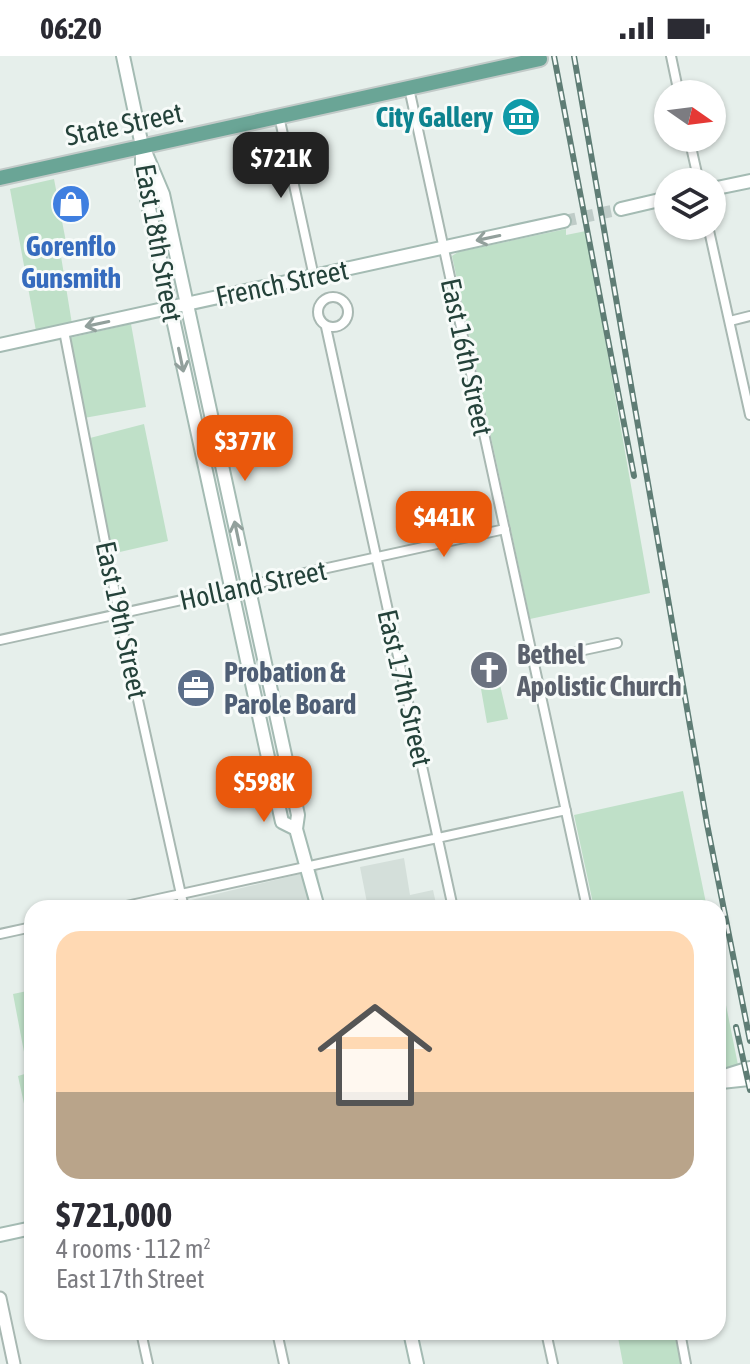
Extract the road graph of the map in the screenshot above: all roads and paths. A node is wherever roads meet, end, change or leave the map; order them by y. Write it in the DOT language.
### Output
graph roads {
  1 [pos="123,56"];
  2 [pos="671,56"];
  3 [pos="540,59"];
  4 [pos="676,80"];
  5 [pos="409,88"];
  6 [pos="279,116"];
  7 [pos="142,146"];
  8 [pos="0,178"];
  9 [pos="750,181"];
  10 [pos="726,186"];
  11 [pos="654,201"];
  12 [pos="621,209"];
  13 [pos="564,221"];
  14 [pos="711,240"];
  15 [pos="444,248"];
  16 [pos="314,277"];
  17 [pos="188,304"];
  18 [pos="170,308"];
  19 [pos="750,316"];
  20 [pos="730,321"];
  21 [pos="326,327"];
  22 [pos="64,331"];
  23 [pos="0,345"];
  24 [pos="750,415"];
  25 [pos="505,529"];
  26 [pos="376,558"];
  27 [pos="248,585"];
  28 [pos="231,589"];
  29 [pos="119,614"];
  30 [pos="0,640"];
  31 [pos="617,643"];
  32 [pos="533,661"];
  33 [pos="566,810"];
  34 [pos="296,829"];
  35 [pos="438,837"];
  36 [pos="308,866"];
  37 [pos="181,894"];
  38 [pos="154,900"];
  39 [pos="182,900"];
  40 [pos="316,900"];
  41 [pos="451,900"];
  42 [pos="585,900"];
  43 [pos="24,929"];
  44 [pos="0,934"];
  45 [pos="750,1068"];
  46 [pos="726,1077"];
  47 [pos="750,1079"];
  48 [pos="726,1080"];
  49 [pos="24,1230"];
  50 [pos="0,1235"];
  51 [pos="0,1298"];
  52 [pos="143,1340"];
  53 [pos="279,1340"];
  54 [pos="412,1340"];
  55 [pos="548,1340"];
  56 [pos="682,1340"];
  57 [pos="14,1364"];
  58 [pos="148,1364"];
  59 [pos="284,1364"];
  60 [pos="417,1364"];
  61 [pos="553,1364"];
  62 [pos="686,1364"];
  1 -- 7 [label="main road"];
  2 -- 4 [label="street"];
  3 -- 5 [label="main road, State Street"];
  5 -- 6 [label="main road, State Street"];
  5 -- 15 [label="street, East 16th Street"];
  6 -- 7 [label="main road, State Street"];
  6 -- 16 [label="street"];
  7 -- 8 [label="main road, State Street"];
  7 -- 17 [label="main road, East 18th Street"];
  7 -- 18 [label="main road, East 18th Street"];
  9 -- 10 [label="main road"];
  11 -- 12 [label="main road"];
  13 -- 15 [label="main road, French Street, one-way"];
  14 -- 20 [label="street"];
  15 -- 16 [label="main road, French Street"];
  15 -- 25 [label="street, East 16th Street"];
  16 -- 17 [label="main road, French Street"];
  17 -- 18 [label="main road, French Street"];
  27 -- 17 [label="main road, East 18th Street, one-way"];
  18 -- 22 [label="main road, French Street, one-way"];
  18 -- 28 [label="main road, East 18th Street, one-way"];
  19 -- 20 [label="street"];
  20 -- 24 [label="street"];
  21 -- 26 [label="street, East 17th Street"];
  22 -- 23 [label="main road, French Street"];
  22 -- 29 [label="street, East 19th Street"];
  25 -- 26 [label="street, Holland Street"];
  25 -- 32 [label="street, East 16th Street"];
  26 -- 27 [label="street, Holland Street"];
  26 -- 35 [label="street, East 17th Street"];
  27 -- 28 [label="street, Holland Street"];
  27 -- 34 [label="main road, East 18th Street"];
  28 -- 29 [label="street, Holland Street"];
  28 -- 34 [label="main road, East 18th Street"];
  29 -- 30 [label="street, Holland Street"];
  29 -- 37 [label="street, East 19th Street"];
  31 -- 32 [label="street"];
  32 -- 33 [label="street, East 16th Street"];
  33 -- 35 [label="street"];
  33 -- 42 [label="street, East 16th Street"];
  34 -- 36 [label="main road, East 18th Street"];
  35 -- 36 [label="street"];
  35 -- 41 [label="street, East 17th Street"];
  36 -- 37 [label="street"];
  36 -- 40 [label="main road, East 18th Street"];
  37 -- 38 [label="street"];
  37 -- 39 [label="street, East 19th Street"];
  43 -- 44 [label="street"];
  45 -- 46 [label="main road"];
  47 -- 48 [label="main road"];
  49 -- 50 [label="main road"];
  51 -- 57 [label="street"];
  52 -- 58 [label="street"];
  53 -- 59 [label="street"];
  54 -- 60 [label="main road"];
  55 -- 61 [label="street"];
  56 -- 62 [label="street"];
}
